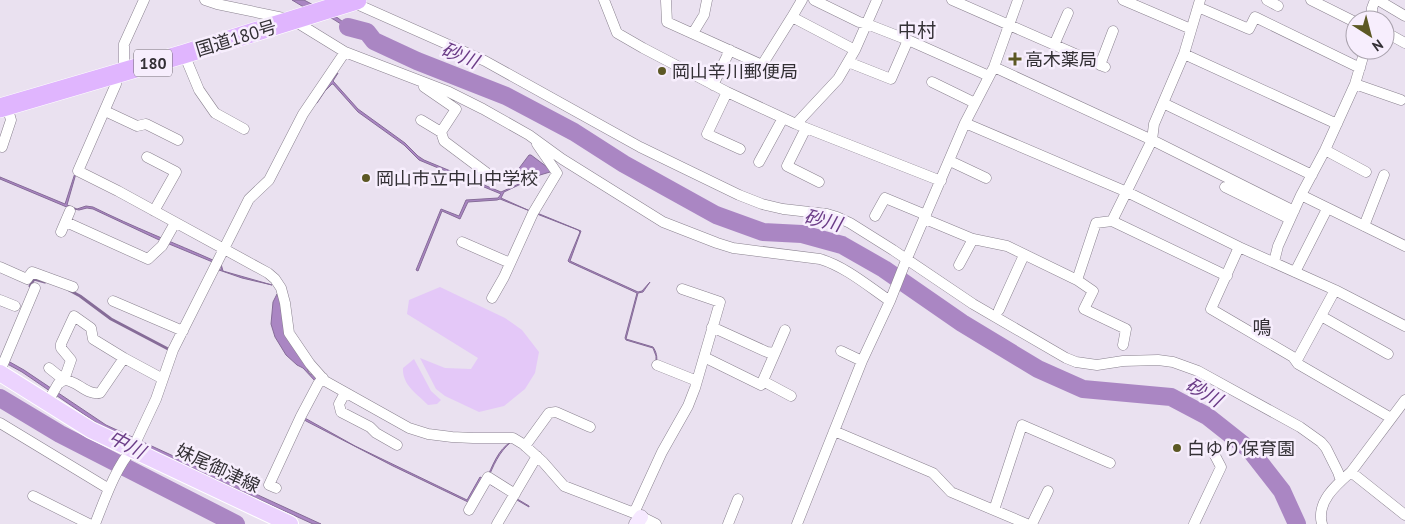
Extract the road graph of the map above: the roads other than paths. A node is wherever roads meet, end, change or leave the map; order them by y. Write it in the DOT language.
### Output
graph roads {
  1 [pos="144,0"];
  2 [pos="205,0"];
  3 [pos="604,0"];
  4 [pos="707,0"];
  5 [pos="802,0"];
  6 [pos="877,0"];
  7 [pos="952,0"];
  8 [pos="1018,0"];
  9 [pos="1122,0"];
  10 [pos="1267,0"];
  11 [pos="1311,0"];
  12 [pos="1376,0"];
  13 [pos="666,1"];
  14 [pos="818,1"];
  15 [pos="347,2"];
  16 [pos="1199,3"];
  17 [pos="1278,6"];
  18 [pos="1068,13"];
  19 [pos="1405,16"];
  20 [pos="1345,17"];
  21 [pos="299,18"];
  22 [pos="792,18"];
  23 [pos="867,24"];
  24 [pos="1010,26"];
  25 [pos="1192,29"];
  26 [pos="1113,31"];
  27 [pos="693,33"];
  28 [pos="908,40"];
  29 [pos="1054,45"];
  30 [pos="730,50"];
  31 [pos="855,50"];
  32 [pos="345,52"];
  33 [pos="184,54"];
  34 [pos="1184,54"];
  35 [pos="1362,60"];
  36 [pos="848,62"];
  37 [pos="1360,68"];
  38 [pos="991,71"];
  39 [pos="120,73"];
  40 [pos="416,79"];
  41 [pos="932,82"];
  42 [pos="1355,84"];
  43 [pos="713,85"];
  44 [pos="727,92"];
  45 [pos="1401,100"];
  46 [pos="975,103"];
  47 [pos="1163,103"];
  48 [pos="3,107"];
  49 [pos="105,111"];
  50 [pos="783,118"];
  51 [pos="421,120"];
  52 [pos="965,123"];
  53 [pos="1337,124"];
  54 [pos="801,126"];
  55 [pos="244,129"];
  56 [pos="441,132"];
  57 [pos="533,138"];
  58 [pos="178,140"];
  59 [pos="1152,140"];
  60 [pos="2,147"];
  61 [pos="740,149"];
  62 [pos="1325,150"];
  63 [pos="147,158"];
  64 [pos="950,161"];
  65 [pos="759,162"];
  66 [pos="1366,172"];
  67 [pos="488,174"];
  68 [pos="1312,175"];
  69 [pos="1384,175"];
  70 [pos="986,178"];
  71 [pos="941,181"];
  72 [pos="819,182"];
  73 [pos="1225,187"];
  74 [pos="1126,192"];
  75 [pos="1301,196"];
  76 [pos="1327,209"];
  77 [pos="70,211"];
  78 [pos="154,211"];
  79 [pos="1292,215"];
  80 [pos="874,216"];
  81 [pos="926,217"];
  82 [pos="1112,221"];
  83 [pos="66,222"];
  84 [pos="175,223"];
  85 [pos="1364,226"];
  86 [pos="61,232"];
  87 [pos="973,238"];
  88 [pos="462,242"];
  89 [pos="1405,246"];
  90 [pos="1240,247"];
  91 [pos="224,250"];
  92 [pos="1024,255"];
  93 [pos="906,262"];
  94 [pos="1274,262"];
  95 [pos="510,263"];
  96 [pos="959,265"];
  97 [pos="0,267"];
  98 [pos="1295,272"];
  99 [pos="1227,276"];
  100 [pos="1077,280"];
  101 [pos="73,287"];
  102 [pos="35,288"];
  103 [pos="682,289"];
  104 [pos="1335,290"];
  105 [pos="492,298"];
  106 [pos="891,299"];
  107 [pos="0,300"];
  108 [pos="113,301"];
  109 [pos="15,306"];
  110 [pos="999,310"];
  111 [pos="1321,316"];
  112 [pos="1405,326"];
  113 [pos="712,327"];
  114 [pos="786,330"];
  115 [pos="183,331"];
  116 [pos="1123,344"];
  117 [pos="841,351"];
  118 [pos="775,353"];
  119 [pos="1388,354"];
  120 [pos="704,357"];
  121 [pos="124,358"];
  122 [pos="1297,360"];
  123 [pos="862,361"];
  124 [pos="656,365"];
  125 [pos="49,368"];
  126 [pos="0,372"];
  127 [pos="163,378"];
  128 [pos="323,378"];
  129 [pos="64,380"];
  130 [pos="697,381"];
  131 [pos="763,381"];
  132 [pos="345,393"];
  133 [pos="792,396"];
  134 [pos="1405,400"];
  135 [pos="47,403"];
  136 [pos="1391,418"];
  137 [pos="0,424"];
  138 [pos="590,427"];
  139 [pos="834,431"];
  140 [pos="396,445"];
  141 [pos="525,446"];
  142 [pos="1210,446"];
  143 [pos="129,453"];
  144 [pos="537,456"];
  145 [pos="1110,463"];
  146 [pos="1351,472"];
  147 [pos="1340,481"];
  148 [pos="276,488"];
  149 [pos="109,489"];
  150 [pos="1048,491"];
  151 [pos="515,494"];
  152 [pos="33,496"];
  153 [pos="738,500"];
  154 [pos="469,510"];
  155 [pos="994,510"];
  156 [pos="1405,515"];
  157 [pos="637,518"];
  158 [pos="89,524"];
  159 [pos="95,524"];
  160 [pos="290,524"];
  161 [pos="497,524"];
  162 [pos="656,524"];
  163 [pos="728,524"];
  164 [pos="797,524"];
  165 [pos="1027,524"];
  166 [pos="1032,524"];
  167 [pos="1194,524"];
  168 [pos="1322,524"];
  1 -- 39 [label="street"];
  2 -- 21 [label="street"];
  3 -- 43 [label="street"];
  4 -- 27 [label="street"];
  5 -- 22 [label="street"];
  6 -- 23 [label="street"];
  7 -- 24 [label="street"];
  8 -- 24 [label="street"];
  9 -- 25 [label="street"];
  10 -- 17 [label="street"];
  11 -- 20 [label="street"];
  12 -- 19 [label="street"];
  13 -- 27 [label="street"];
  14 -- 23 [label="street"];
  15 -- 21 [label="highway, 国道180号 / 180"];
  15 -- 93 [label="street"];
  16 -- 25 [label="street"];
  16 -- 37 [label="street"];
  18 -- 29 [label="street"];
  21 -- 32 [label="street"];
  21 -- 33 [label="highway, 国道180号 / 180"];
  22 -- 30 [label="street"];
  22 -- 31 [label="street"];
  23 -- 28 [label="street"];
  23 -- 31 [label="street"];
  24 -- 29 [label="street"];
  24 -- 38 [label="street"];
  25 -- 34 [label="street"];
  26 -- 29 [label="street"];
  27 -- 30 [label="street"];
  28 -- 36 [label="street"];
  28 -- 38 [label="street"];
  30 -- 43 [label="street"];
  31 -- 36 [label="street"];
  32 -- 40 [label="street"];
  32 -- 91 [label="street"];
  33 -- 39 [label="highway, 国道180号 / 180"];
  33 -- 55 [label="street"];
  34 -- 47 [label="street"];
  34 -- 53 [label="street"];
  35 -- 37 [label="street"];
  36 -- 54 [label="street"];
  37 -- 42 [label="street"];
  38 -- 46 [label="street"];
  38 -- 59 [label="street"];
  39 -- 48 [label="highway, 国道180号 / 180"];
  39 -- 49 [label="street"];
  40 -- 56 [label="street"];
  40 -- 57 [label="street"];
  41 -- 46 [label="street"];
  42 -- 45 [label="street"];
  42 -- 53 [label="street"];
  43 -- 44 [label="street"];
  44 -- 50 [label="street"];
  44 -- 61 [label="street"];
  46 -- 52 [label="street"];
  47 -- 59 [label="street"];
  47 -- 68 [label="street"];
  48 -- 60 [label="street"];
  49 -- 58 [label="street"];
  49 -- 78 [label="street"];
  50 -- 54 [label="street"];
  50 -- 65 [label="street"];
  51 -- 56 [label="street"];
  52 -- 64 [label="street"];
  52 -- 74 [label="street"];
  53 -- 62 [label="street"];
  54 -- 71 [label="street"];
  54 -- 72 [label="street"];
  56 -- 67 [label="street"];
  57 -- 95 [label="street"];
  57 -- 106 [label="street"];
  59 -- 74 [label="street"];
  59 -- 79 [label="street"];
  62 -- 66 [label="street"];
  62 -- 68 [label="street"];
  63 -- 78 [label="street"];
  64 -- 70 [label="street"];
  64 -- 71 [label="street"];
  68 -- 75 [label="street"];
  69 -- 85 [label="street"];
  71 -- 81 [label="street"];
  73 -- 79 [label="street"];
  74 -- 82 [label="street"];
  74 -- 90 [label="street"];
  75 -- 76 [label="street"];
  75 -- 79 [label="street"];
  76 -- 85 [label="street"];
  76 -- 98 [label="street"];
  77 -- 83 [label="street"];
  78 -- 84 [label="street"];
  79 -- 94 [label="street"];
  80 -- 81 [label="street"];
  81 -- 87 [label="street"];
  81 -- 93 [label="street"];
  82 -- 99 [label="street"];
  82 -- 100 [label="street"];
  83 -- 84 [label="street"];
  83 -- 86 [label="street"];
  84 -- 91 [label="street"];
  85 -- 89 [label="street"];
  87 -- 92 [label="street"];
  87 -- 96 [label="street"];
  88 -- 95 [label="street"];
  90 -- 94 [label="street"];
  90 -- 99 [label="street"];
  91 -- 115 [label="street"];
  91 -- 128 [label="street"];
  92 -- 100 [label="street"];
  92 -- 110 [label="street"];
  93 -- 106 [label="street"];
  93 -- 147 [label="street"];
  94 -- 98 [label="street"];
  95 -- 105 [label="street"];
  97 -- 101 [label="street"];
  98 -- 104 [label="street"];
  99 -- 122 [label="street"];
  100 -- 116 [label="street"];
  102 -- 126 [label="street"];
  103 -- 113 [label="street"];
  104 -- 111 [label="street"];
  104 -- 112 [label="street"];
  106 -- 123 [label="street"];
  107 -- 109 [label="street"];
  108 -- 115 [label="street"];
  111 -- 119 [label="street"];
  111 -- 122 [label="street"];
  113 -- 118 [label="street"];
  113 -- 120 [label="street"];
  114 -- 118 [label="street"];
  115 -- 127 [label="street"];
  117 -- 123 [label="street"];
  118 -- 131 [label="street"];
  120 -- 130 [label="street"];
  120 -- 131 [label="street"];
  121 -- 127 [label="street"];
  121 -- 129 [label="street"];
  121 -- 129 [label="street"];
  122 -- 136 [label="street"];
  123 -- 139 [label="street"];
  124 -- 130 [label="street"];
  125 -- 129 [label="street"];
  126 -- 135 [label="main road, 妹尾御津線"];
  127 -- 143 [label="street"];
  128 -- 132 [label="street"];
  128 -- 148 [label="street"];
  129 -- 135 [label="street"];
  130 -- 157 [label="street"];
  131 -- 133 [label="street"];
  132 -- 140 [label="street"];
  132 -- 141 [label="street"];
  134 -- 136 [label="street"];
  135 -- 143 [label="main road, 妹尾御津線"];
  136 -- 146 [label="street"];
  137 -- 149 [label="street"];
  138 -- 141 [label="street"];
  139 -- 155 [label="street"];
  139 -- 164 [label="street"];
  141 -- 144 [label="street"];
  142 -- 167 [label="street"];
  143 -- 149 [label="street"];
  143 -- 160 [label="main road, 妹尾御津線"];
  144 -- 151 [label="street"];
  144 -- 157 [label="street"];
  145 -- 155 [label="street"];
  146 -- 147 [label="street"];
  146 -- 156 [label="street"];
  147 -- 168 [label="street"];
  149 -- 159 [label="street"];
  150 -- 166 [label="street"];
  151 -- 154 [label="street"];
  151 -- 161 [label="street"];
  152 -- 158 [label="street"];
  153 -- 163 [label="street"];
  155 -- 165 [label="street"];
  157 -- 162 [label="street"];
}
